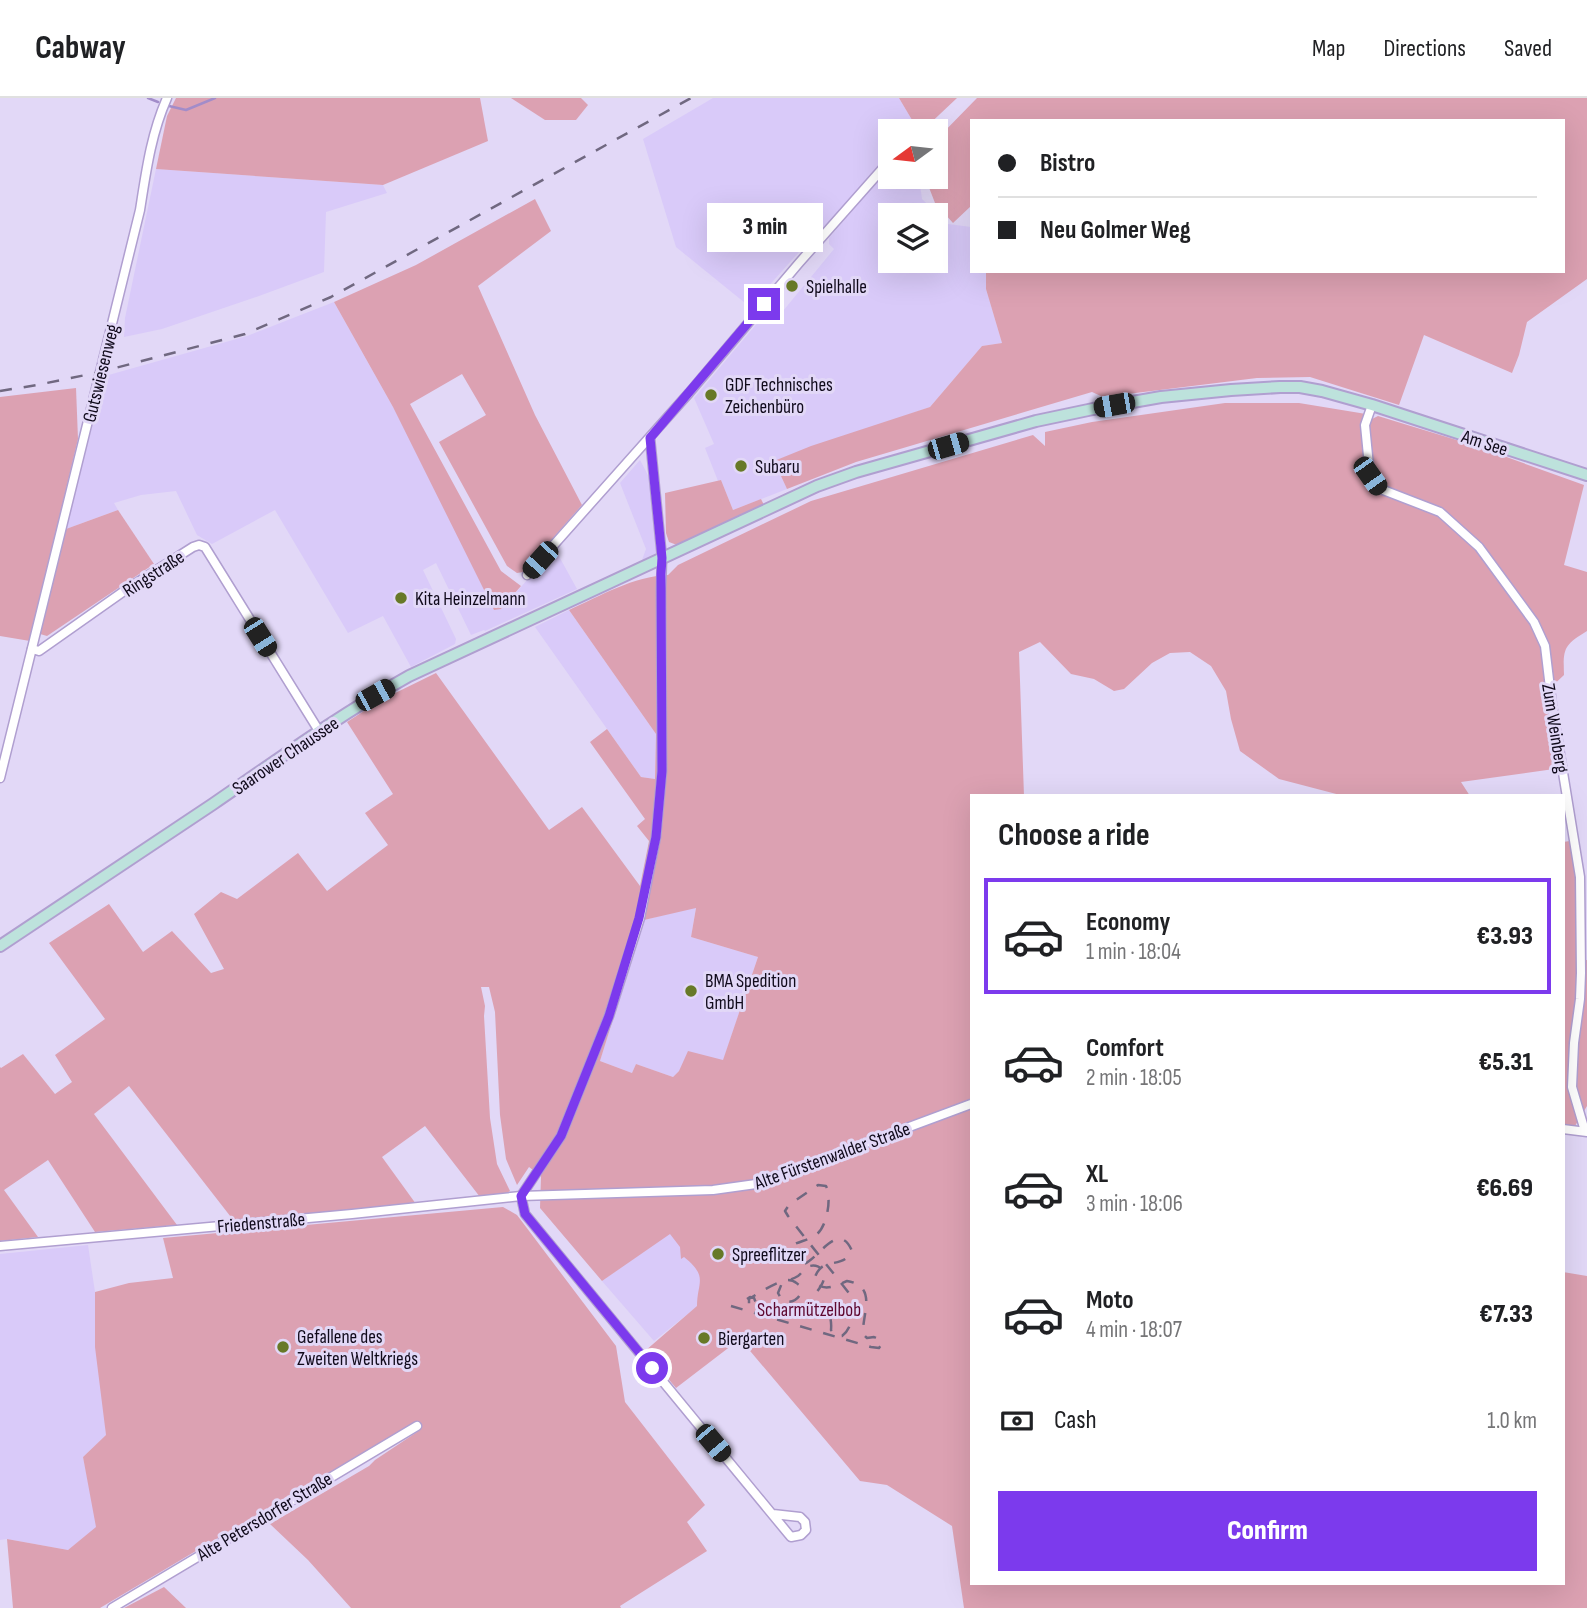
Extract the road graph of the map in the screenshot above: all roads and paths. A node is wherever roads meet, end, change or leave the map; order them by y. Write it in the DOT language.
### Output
graph roads {
  1 [pos="167,98"];
  2 [pos="878,174"];
  3 [pos="1371,404"];
  4 [pos="650,438"];
  5 [pos="1587,475"];
  6 [pos="662,558"];
  7 [pos="527,575"];
  8 [pos="32,649"];
  9 [pos="319,731"];
  10 [pos="0,778"];
  11 [pos="0,946"];
  12 [pos="970,1104"];
  13 [pos="1565,1129"];
  14 [pos="1586,1132"];
  15 [pos="521,1196"];
  16 [pos="0,1246"];
  17 [pos="416,1426"];
  18 [pos="772,1514"];
  19 [pos="112,1608"];
  1 -- 8 [label="street, Gutswiesenweg"];
  2 -- 4 [label="street"];
  3 -- 5 [label="main road, Am See"];
  3 -- 6 [label="main road, Saarower Chaussee"];
  3 -- 14 [label="street, Zum Weinberg"];
  4 -- 6 [label="street"];
  4 -- 7 [label="street"];
  6 -- 9 [label="main road, Saarower Chaussee"];
  6 -- 15 [label="street"];
  8 -- 9 [label="street, Ringstraße"];
  8 -- 10 [label="street"];
  9 -- 11 [label="main road, Saarower Chaussee"];
  12 -- 15 [label="street, Alte Fürstenwalder Straße"];
  13 -- 14 [label="street"];
  15 -- 16 [label="street, Friedenstraße"];
  15 -- 18 [label="street"];
  17 -- 19 [label="street, Alte Petersdorfer Straße"];
  18 -- 18 [label="street"];
}
